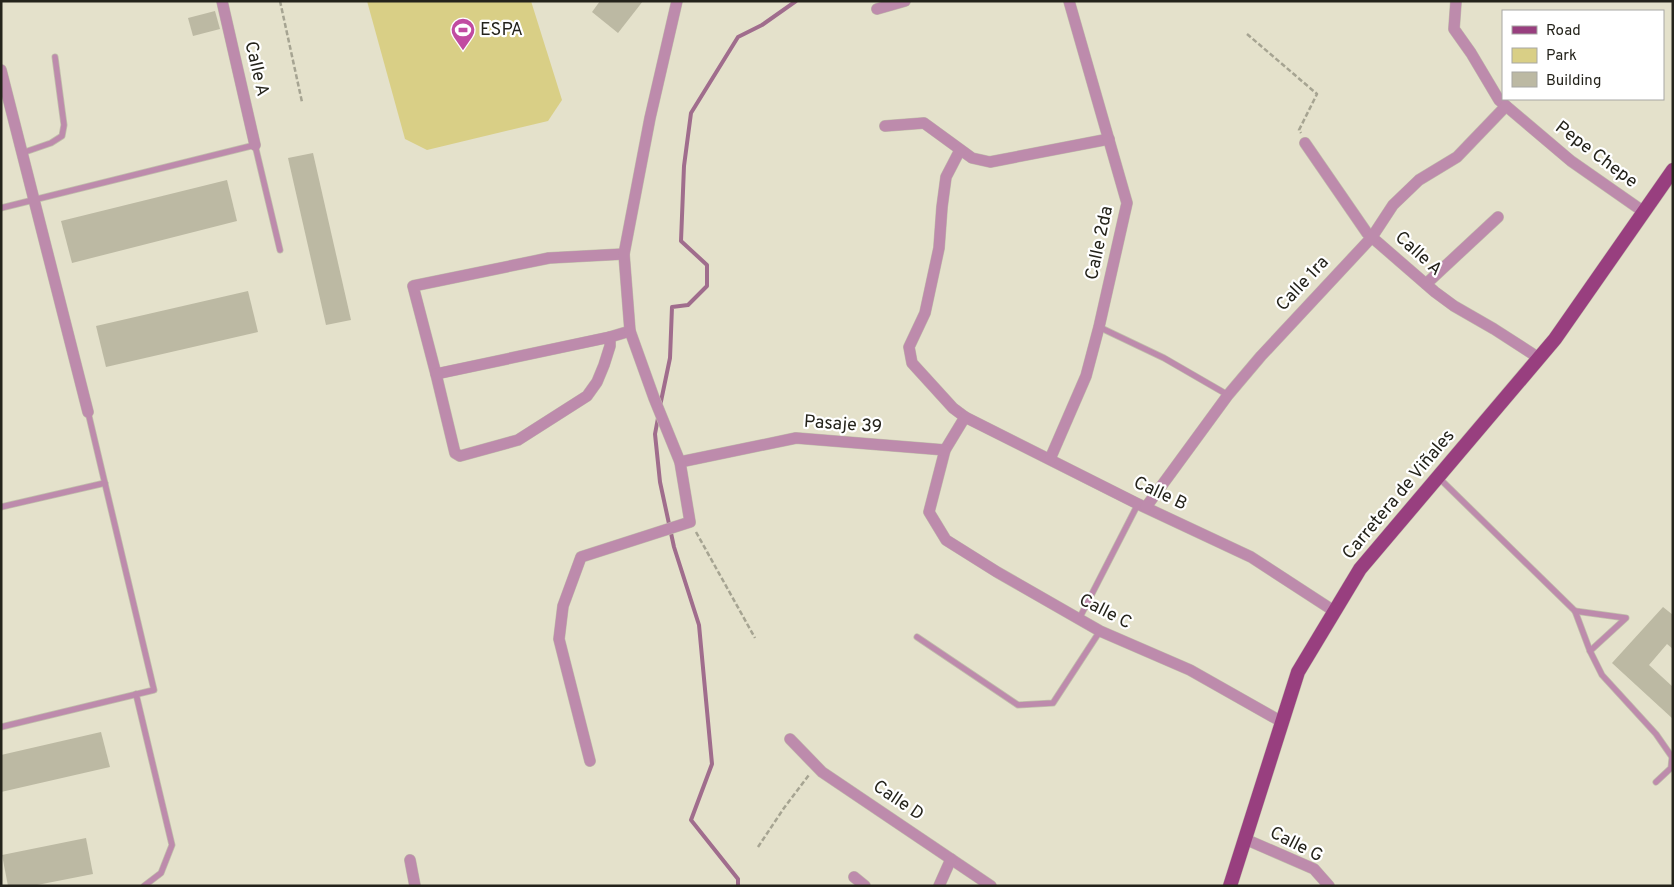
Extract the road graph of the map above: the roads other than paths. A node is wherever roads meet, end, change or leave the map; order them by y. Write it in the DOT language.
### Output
graph roads {
  1 [pos="222,1"];
  2 [pos="677,1"];
  3 [pos="905,1"];
  4 [pos="1069,1"];
  5 [pos="1456,1"];
  6 [pos="877,9"];
  7 [pos="55,57"];
  8 [pos="1,70"];
  9 [pos="1506,106"];
  10 [pos="885,126"];
  11 [pos="1109,139"];
  12 [pos="1305,143"];
  13 [pos="255,145"];
  14 [pos="960,150"];
  15 [pos="22,153"];
  16 [pos="1673,170"];
  17 [pos="33,200"];
  18 [pos="1,208"];
  19 [pos="1644,212"];
  20 [pos="1498,217"];
  21 [pos="1372,237"];
  22 [pos="280,250"];
  23 [pos="624,254"];
  24 [pos="1426,284"];
  25 [pos="1099,327"];
  26 [pos="630,331"];
  27 [pos="610,337"];
  28 [pos="1538,358"];
  29 [pos="436,374"];
  30 [pos="1228,395"];
  31 [pos="88,412"];
  32 [pos="965,416"];
  33 [pos="945,450"];
  34 [pos="1050,459"];
  35 [pos="680,462"];
  36 [pos="1438,477"];
  37 [pos="105,483"];
  38 [pos="1142,506"];
  39 [pos="1,507"];
  40 [pos="1334,611"];
  41 [pos="1576,611"];
  42 [pos="1079,619"];
  43 [pos="1100,631"];
  44 [pos="917,637"];
  45 [pos="1590,651"];
  46 [pos="136,694"];
  47 [pos="1282,722"];
  48 [pos="1,727"];
  49 [pos="790,739"];
  50 [pos="590,761"];
  51 [pos="1656,782"];
  52 [pos="1245,839"];
  53 [pos="951,859"];
  54 [pos="410,860"];
  55 [pos="854,877"];
  56 [pos="144,886"];
  57 [pos="415,886"];
  58 [pos="865,886"];
  59 [pos="939,886"];
  60 [pos="992,886"];
  61 [pos="1230,886"];
  62 [pos="1329,886"];
  1 -- 13 [label="street, Calle A"];
  2 -- 23 [label="street"];
  3 -- 6 [label="street"];
  4 -- 11 [label="street, Calle 2da"];
  5 -- 9 [label="street, Pepe Chepe"];
  7 -- 15 [label="lane"];
  8 -- 15 [label="street"];
  9 -- 19 [label="street, Pepe Chepe"];
  9 -- 21 [label="street, Calle 1ra"];
  10 -- 14 [label="street"];
  11 -- 14 [label="street"];
  11 -- 25 [label="street, Calle 2da"];
  12 -- 21 [label="street, Calle A"];
  13 -- 17 [label="lane"];
  13 -- 22 [label="lane"];
  14 -- 32 [label="street, Calle B"];
  15 -- 17 [label="street"];
  16 -- 19 [label="main road, Carretera de Viñales"];
  17 -- 18 [label="lane"];
  17 -- 31 [label="street"];
  19 -- 28 [label="main road, Carretera de Viñales"];
  20 -- 24 [label="street"];
  21 -- 24 [label="street, Calle A"];
  21 -- 30 [label="street, Calle 1ra"];
  23 -- 26 [label="street"];
  23 -- 29 [label="street"];
  24 -- 28 [label="street, Calle A"];
  25 -- 30 [label="lane"];
  25 -- 34 [label="street, Calle 2da"];
  26 -- 27 [label="street"];
  26 -- 35 [label="street"];
  27 -- 29 [label="street"];
  27 -- 29 [label="street"];
  28 -- 36 [label="main road, Carretera de Viñales"];
  30 -- 38 [label="street, Calle 1ra"];
  31 -- 37 [label="lane"];
  32 -- 33 [label="street"];
  32 -- 34 [label="street, Calle B"];
  33 -- 35 [label="street, Pasaje 39"];
  33 -- 42 [label="street, Calle C"];
  34 -- 38 [label="street, Calle B"];
  35 -- 50 [label="street"];
  36 -- 40 [label="main road, Carretera de Viñales"];
  36 -- 41 [label="lane"];
  37 -- 39 [label="lane"];
  37 -- 46 [label="lane"];
  38 -- 40 [label="street, Calle B"];
  38 -- 42 [label="lane"];
  40 -- 47 [label="main road, Carretera de Viñales"];
  41 -- 45 [label="lane"];
  41 -- 45 [label="lane"];
  42 -- 43 [label="street, Calle C"];
  43 -- 44 [label="lane"];
  43 -- 47 [label="street, Calle C"];
  45 -- 51 [label="lane"];
  46 -- 48 [label="lane"];
  46 -- 56 [label="lane"];
  47 -- 52 [label="main road, Carretera de Viñales"];
  49 -- 53 [label="street, Calle D"];
  52 -- 61 [label="main road, Carretera de Viñales"];
  52 -- 62 [label="street, Calle G"];
  53 -- 59 [label="street"];
  53 -- 60 [label="street, Calle D"];
  54 -- 57 [label="street"];
  55 -- 58 [label="street"];
}
